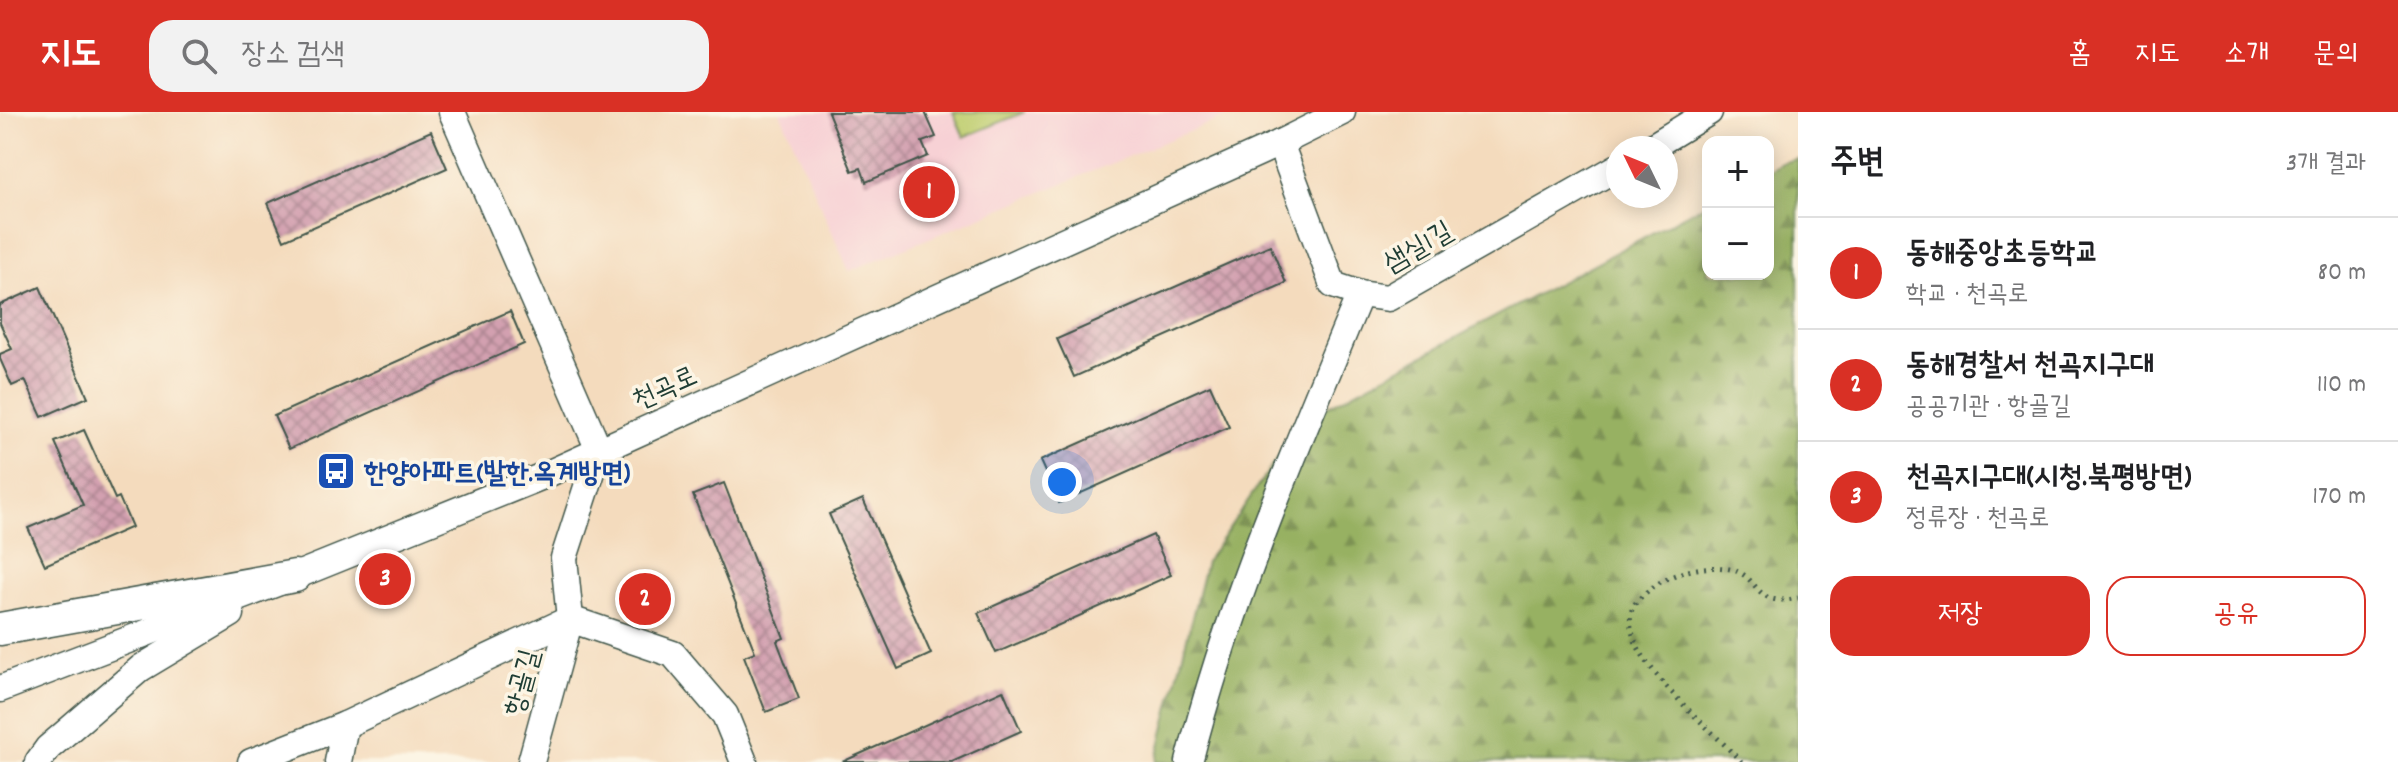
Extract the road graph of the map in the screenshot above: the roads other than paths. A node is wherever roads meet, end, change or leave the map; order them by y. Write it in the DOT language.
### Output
graph roads {
  1 [pos="452,112"];
  2 [pos="1342,112"];
  3 [pos="1709,112"];
  4 [pos="1670,136"];
  5 [pos="1280,143"];
  6 [pos="1606,174"];
  7 [pos="1360,294"];
  8 [pos="599,450"];
  9 [pos="295,576"];
  10 [pos="570,619"];
  11 [pos="0,629"];
  12 [pos="0,689"];
  13 [pos="345,725"];
  14 [pos="38,762"];
  15 [pos="251,762"];
  16 [pos="338,762"];
  17 [pos="531,762"];
  18 [pos="744,762"];
  19 [pos="1189,762"];
  1 -- 8 [label="street"];
  2 -- 5 [label="street, 천곡로"];
  3 -- 4 [label="street"];
  5 -- 7 [label="street, 샘실1길"];
  5 -- 8 [label="street, 천곡로"];
  6 -- 7 [label="street, 샘실1길"];
  7 -- 19 [label="street"];
  8 -- 9 [label="street, 천곡로"];
  8 -- 10 [label="street"];
  9 -- 11 [label="main road"];
  9 -- 12 [label="street, 천곡로"];
  9 -- 14 [label="street"];
  10 -- 13 [label="street"];
  10 -- 17 [label="street, 항골길"];
  10 -- 18 [label="street"];
  13 -- 15 [label="street"];
  13 -- 16 [label="street"];
}
